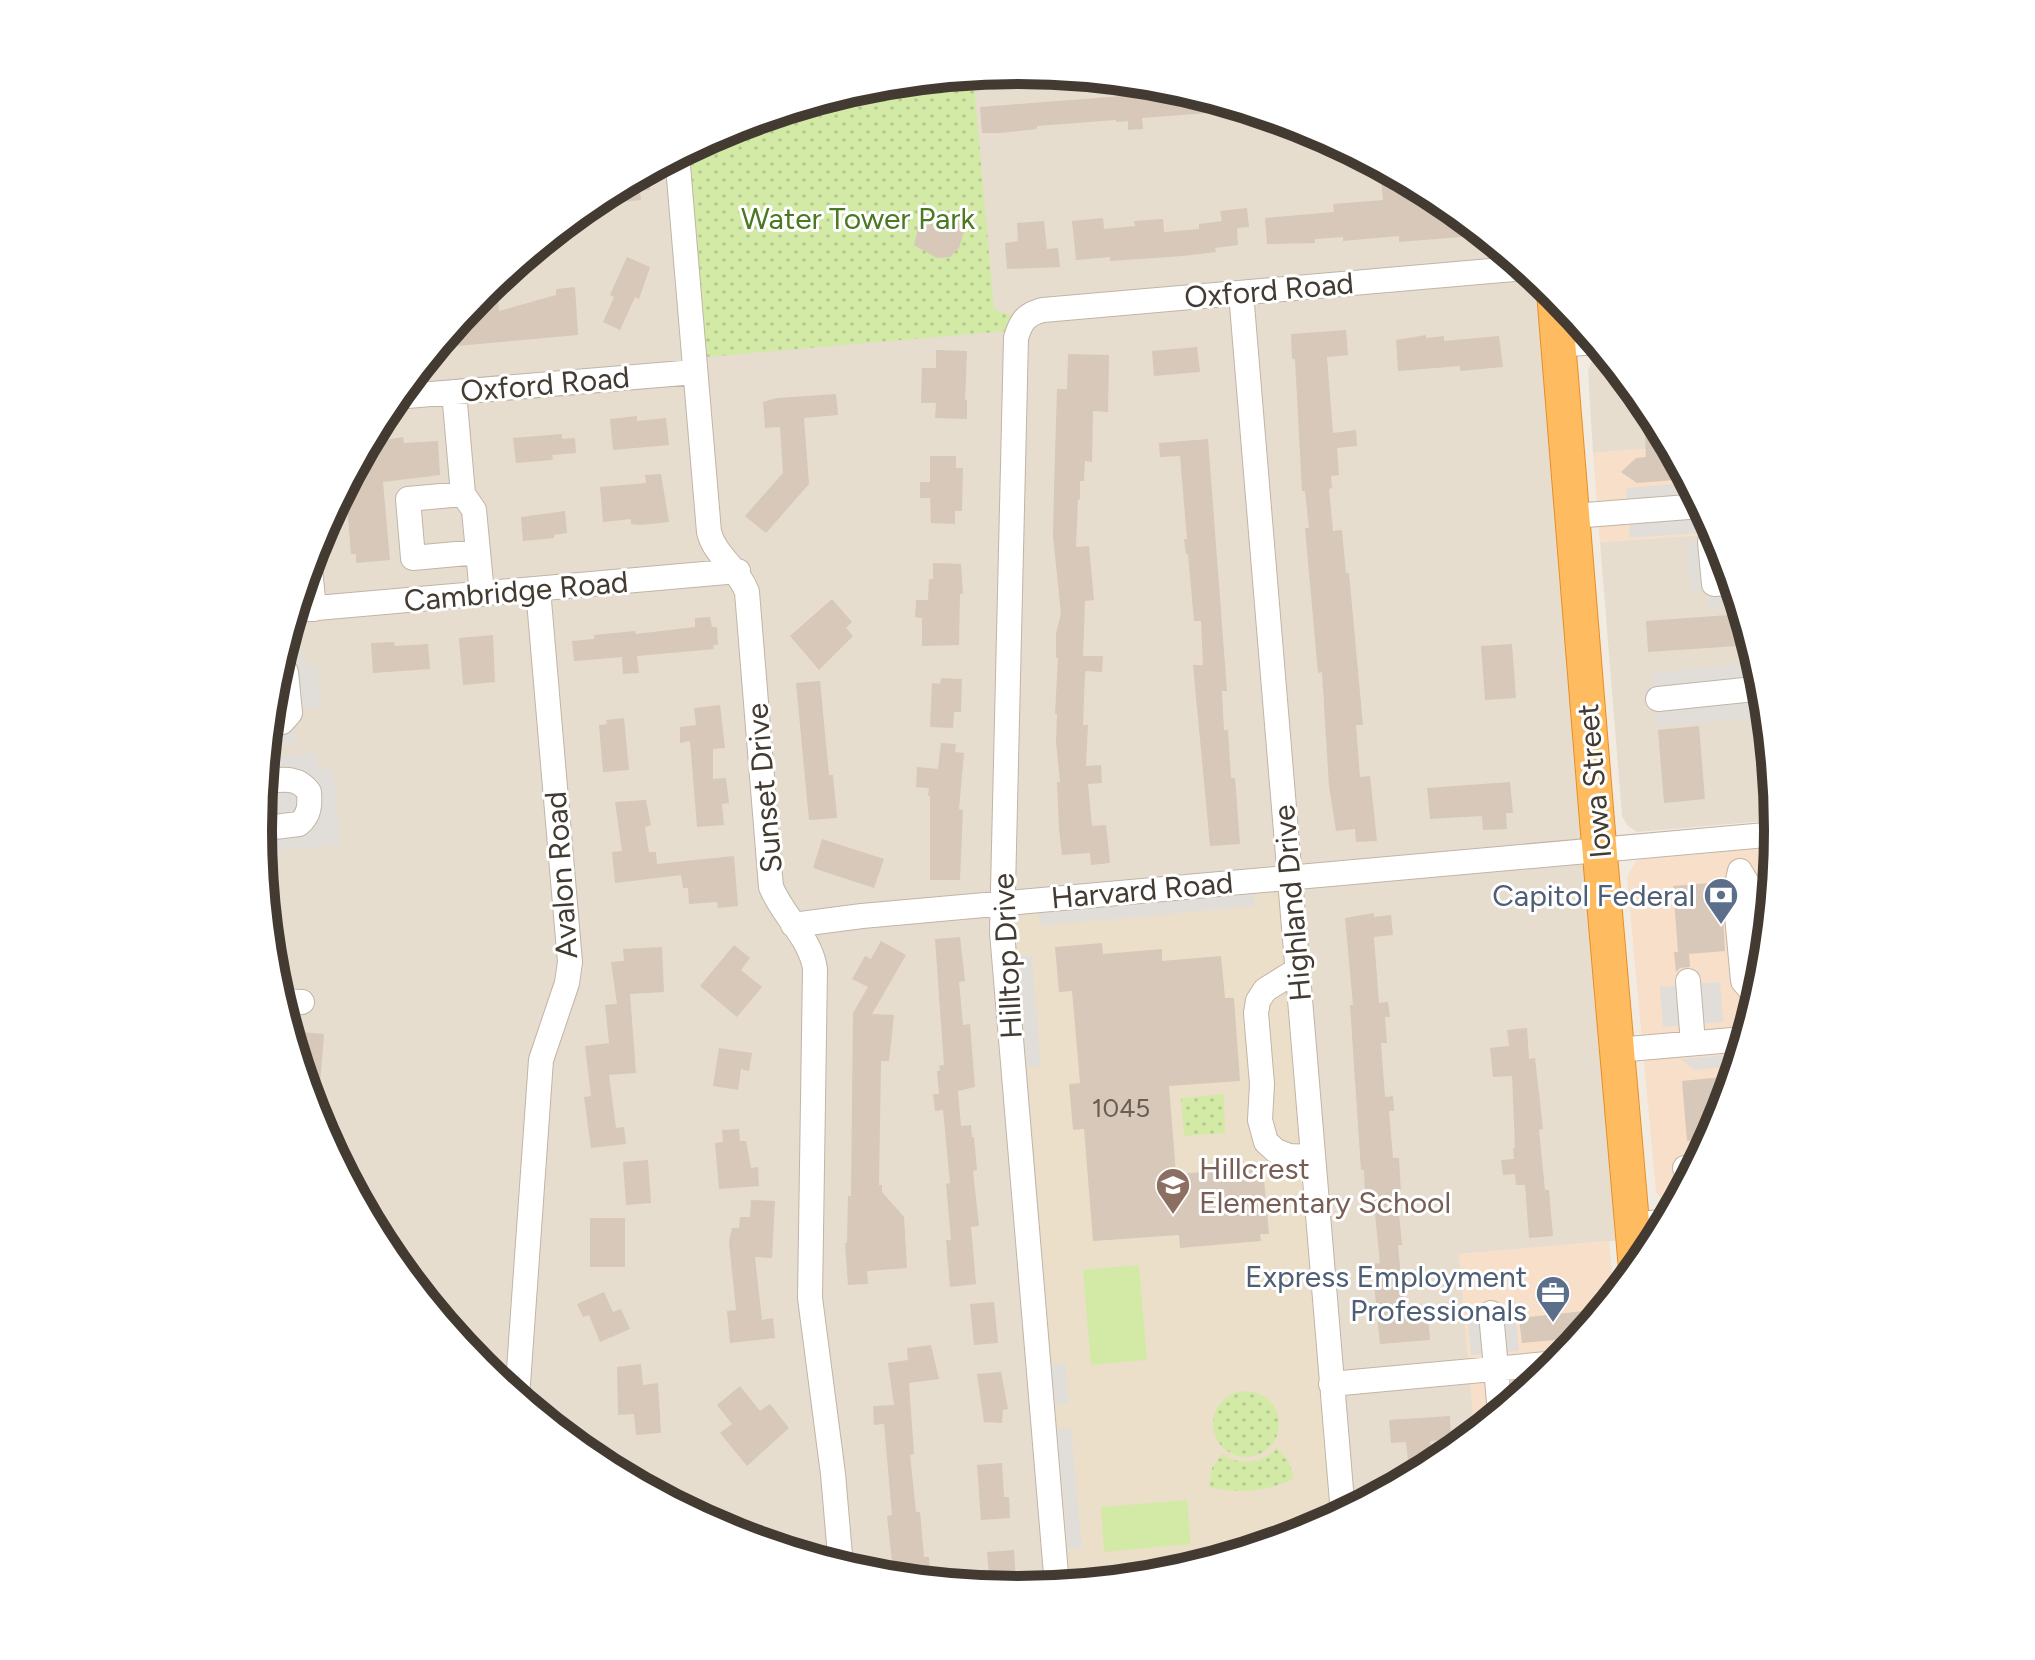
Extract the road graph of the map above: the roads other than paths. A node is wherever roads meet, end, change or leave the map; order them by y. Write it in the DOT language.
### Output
graph roads {
  1 [pos="678,166"];
  2 [pos="1509,269"];
  3 [pos="1241,293"];
  4 [pos="1556,314"];
  5 [pos="1020,324"];
  6 [pos="1582,343"];
  7 [pos="1559,345"];
  8 [pos="695,372"];
  9 [pos="454,392"];
  10 [pos="412,396"];
  11 [pos="463,494"];
  12 [pos="1690,507"];
  13 [pos="1573,516"];
  14 [pos="478,552"];
  15 [pos="1711,557"];
  16 [pos="738,571"];
  17 [pos="1722,584"];
  18 [pos="538,589"];
  19 [pos="482,594"];
  20 [pos="305,610"];
  21 [pos="287,680"];
  22 [pos="1750,689"];
  23 [pos="1658,699"];
  24 [pos="280,722"];
  25 [pos="273,781"];
  26 [pos="272,827"];
  27 [pos="1764,835"];
  28 [pos="1737,837"];
  29 [pos="1599,850"];
  30 [pos="1740,871"];
  31 [pos="1289,877"];
  32 [pos="1761,889"];
  33 [pos="1002,903"];
  34 [pos="793,925"];
  35 [pos="1753,954"];
  36 [pos="1297,970"];
  37 [pos="1688,981"];
  38 [pos="1733,1040"];
  39 [pos="1693,1043"];
  40 [pos="1617,1050"];
  41 [pos="1312,1157"];
  42 [pos="1651,1223"];
  43 [pos="1632,1224"];
  44 [pos="1634,1249"];
  45 [pos="1491,1313"];
  46 [pos="1537,1365"];
  47 [pos="1496,1369"];
  48 [pos="518,1384"];
  49 [pos="1331,1384"];
  50 [pos="1499,1400"];
  51 [pos="1342,1501"];
  52 [pos="840,1555"];
  53 [pos="1056,1574"];
  1 -- 8 [label="street, Sunset Drive"];
  2 -- 3 [label="street, Oxford Road"];
  3 -- 5 [label="street, Oxford Road"];
  3 -- 31 [label="street, Highland Drive"];
  4 -- 7 [label="highway, Iowa Street"];
  5 -- 33 [label="street, Hilltop Drive"];
  6 -- 7 [label="street"];
  7 -- 13 [label="highway, Iowa Street"];
  8 -- 9 [label="street, Oxford Road"];
  8 -- 16 [label="street, Sunset Drive"];
  9 -- 10 [label="street, Oxford Road"];
  9 -- 11 [label="street"];
  11 -- 14 [label="street"];
  11 -- 14 [label="street"];
  12 -- 13 [label="street"];
  13 -- 29 [label="highway, Iowa Street"];
  14 -- 19 [label="street"];
  15 -- 17 [label="street"];
  16 -- 18 [label="street, Cambridge Road"];
  16 -- 34 [label="street, Sunset Drive"];
  18 -- 19 [label="street, Cambridge Road"];
  18 -- 48 [label="street, Avalon Road"];
  19 -- 20 [label="street, Cambridge Road"];
  21 -- 24 [label="street"];
  22 -- 23 [label="street"];
  25 -- 26 [label="street"];
  27 -- 28 [label="street, Harvard Road"];
  28 -- 29 [label="street, Harvard Road"];
  28 -- 30 [label="street"];
  29 -- 31 [label="street, Harvard Road"];
  29 -- 40 [label="highway, Iowa Street"];
  30 -- 32 [label="street"];
  30 -- 35 [label="street"];
  31 -- 33 [label="street, Harvard Road"];
  31 -- 36 [label="street, Highland Drive"];
  33 -- 34 [label="street, Harvard Road"];
  33 -- 53 [label="street, Hilltop Drive"];
  34 -- 52 [label="street, Sunset Drive"];
  36 -- 41 [label="street, Highland Drive"];
  36 -- 41 [label="street"];
  37 -- 39 [label="street"];
  38 -- 39 [label="street"];
  39 -- 40 [label="street"];
  40 -- 43 [label="highway, Iowa Street"];
  41 -- 49 [label="street, Highland Drive"];
  42 -- 43 [label="street"];
  43 -- 44 [label="highway, Iowa Street"];
  45 -- 47 [label="street"];
  46 -- 47 [label="street"];
  47 -- 49 [label="street"];
  47 -- 50 [label="street"];
  49 -- 51 [label="street, Highland Drive"];
}
